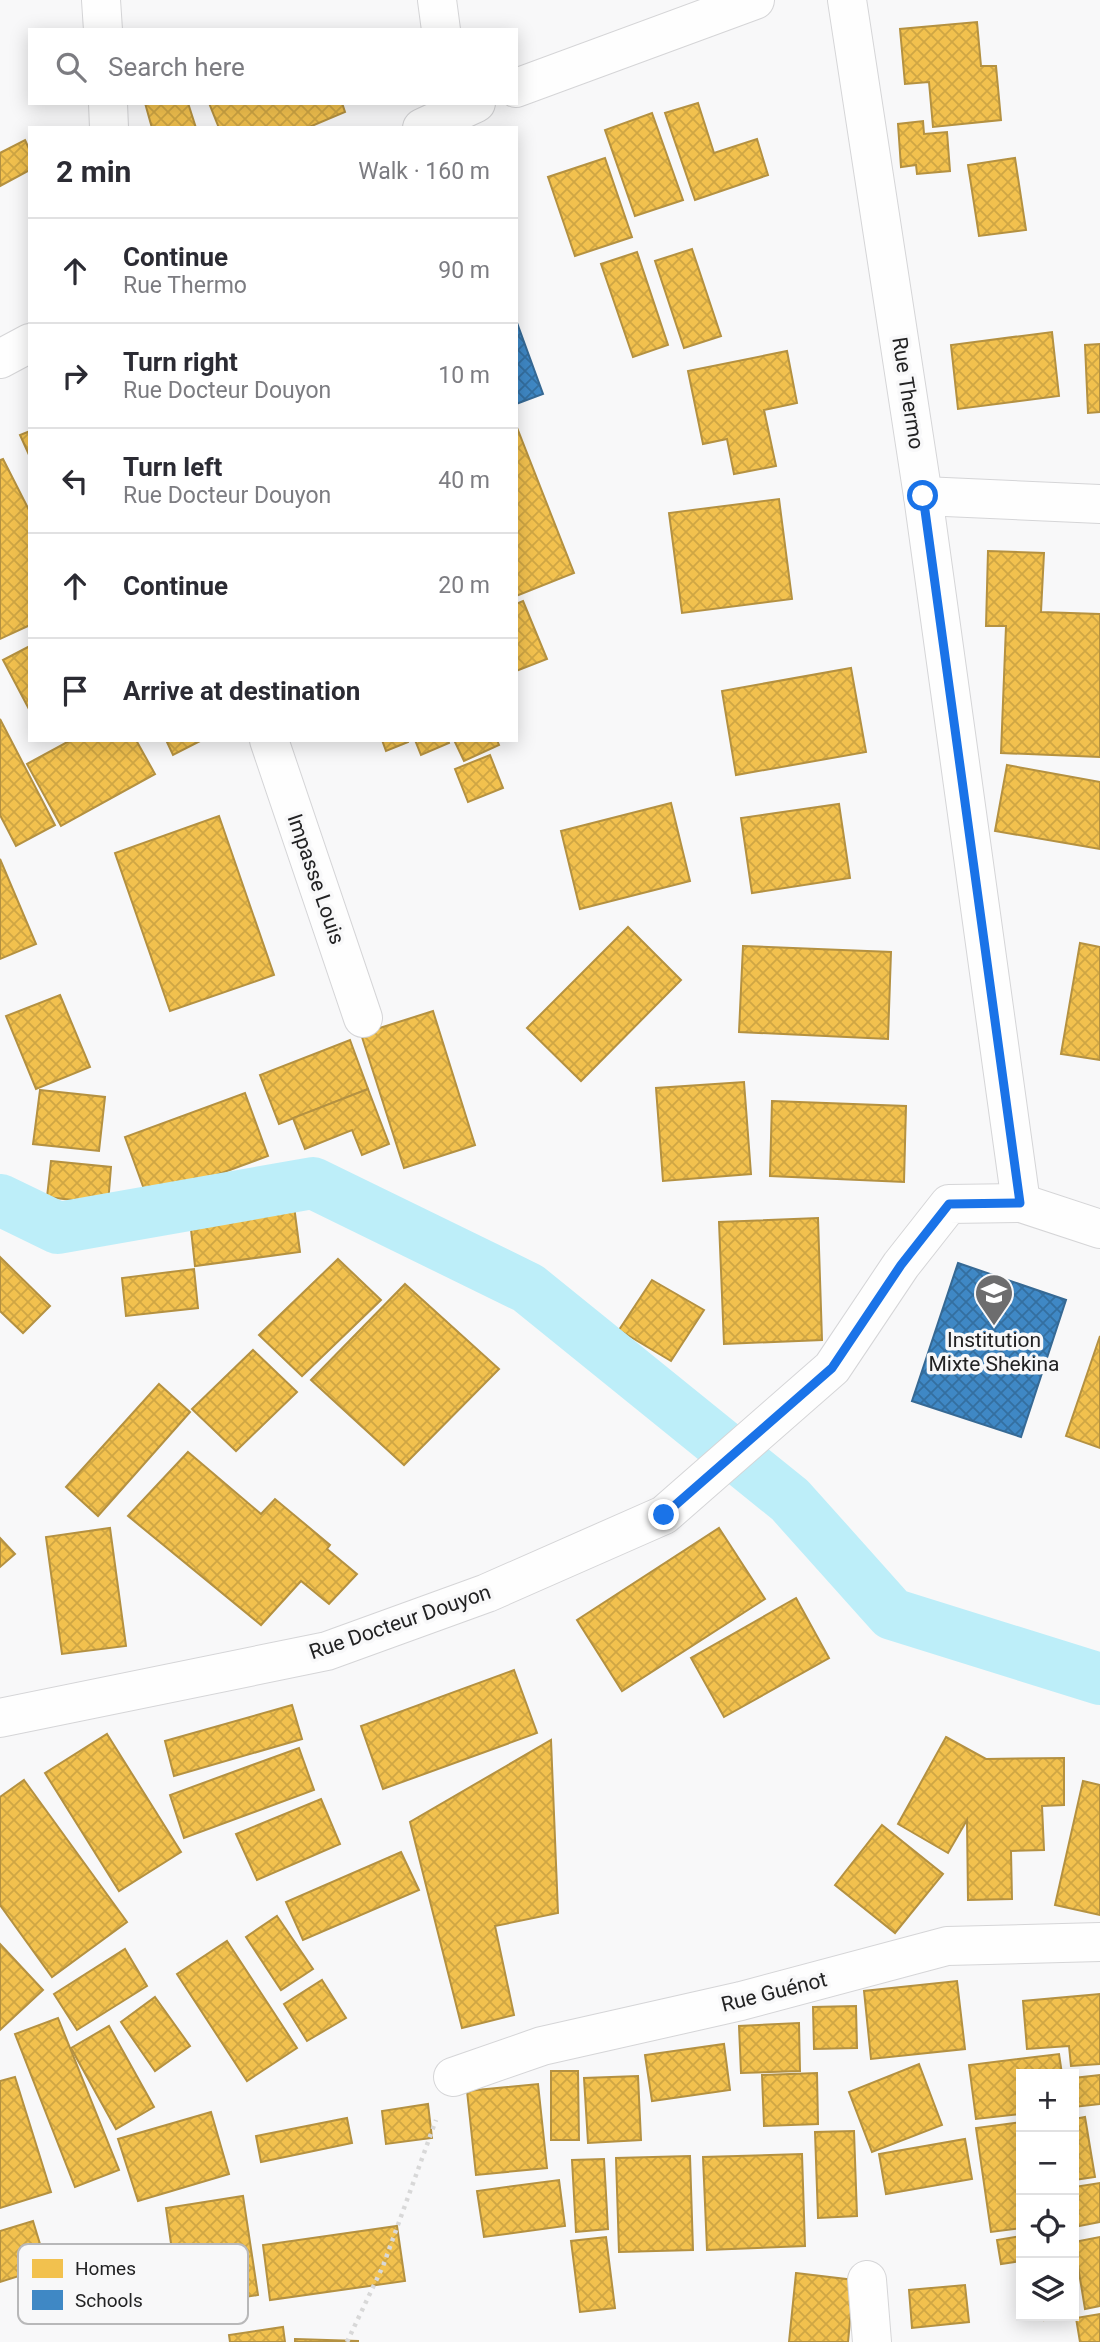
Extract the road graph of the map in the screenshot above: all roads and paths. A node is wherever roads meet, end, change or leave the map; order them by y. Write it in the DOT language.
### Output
graph roads {
  1 [pos="101,0"];
  2 [pos="437,0"];
  3 [pos="755,0"];
  4 [pos="847,0"];
  5 [pos="103,28"];
  6 [pos="441,28"];
  7 [pos="518,87"];
  8 [pos="108,105"];
  9 [pos="109,126"];
  10 [pos="28,343"];
  11 [pos="0,359"];
  12 [pos="923,496"];
  13 [pos="1100,504"];
  14 [pos="270,742"];
  15 [pos="363,1018"];
  16 [pos="1020,1203"];
  17 [pos="1100,1229"];
  18 [pos="0,1718"];
  19 [pos="1100,1942"];
  20 [pos="453,2077"];
  21 [pos="867,2280"];
  22 [pos="346,2342"];
  23 [pos="872,2342"];
  1 -- 5 [label="street"];
  2 -- 6 [label="street"];
  3 -- 7 [label="street"];
  4 -- 12 [label="street, Rue Thermo"];
  8 -- 9 [label="street"];
  10 -- 11 [label="street"];
  12 -- 13 [label="street"];
  12 -- 16 [label="street, Rue Thermo"];
  14 -- 15 [label="street, Impasse Louis"];
  16 -- 17 [label="street"];
  16 -- 18 [label="street, Rue Docteur Douyon"];
  19 -- 20 [label="street, Rue Guénot"];
  20 -- 22 [label="path"];
  21 -- 23 [label="street"];
}
